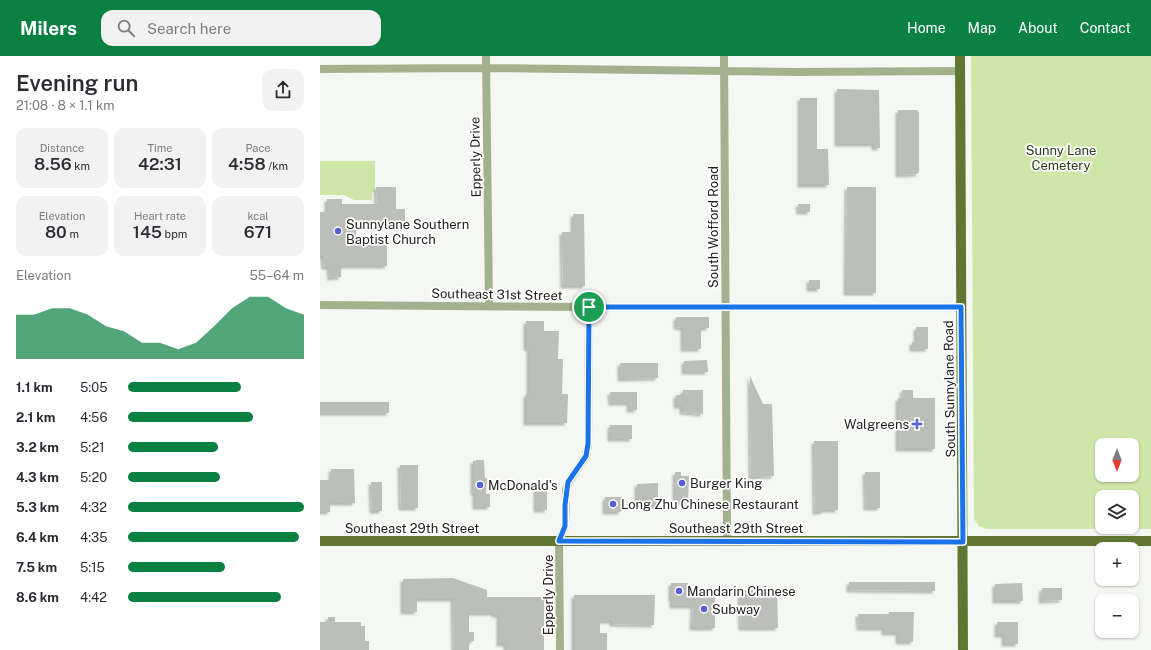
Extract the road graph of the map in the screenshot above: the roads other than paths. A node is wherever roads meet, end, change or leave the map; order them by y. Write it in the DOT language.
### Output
graph roads {
  1 [pos="486,56"];
  2 [pos="724,56"];
  3 [pos="960,56"];
  4 [pos="486,68"];
  5 [pos="320,69"];
  6 [pos="724,71"];
  7 [pos="960,71"];
  8 [pos="320,305"];
  9 [pos="489,306"];
  10 [pos="589,307"];
  11 [pos="725,307"];
  12 [pos="961,307"];
  13 [pos="320,541"];
  14 [pos="559,541"];
  15 [pos="727,541"];
  16 [pos="1151,541"];
  17 [pos="963,542"];
  18 [pos="560,650"];
  19 [pos="963,650"];
  1 -- 4 [label="street, Epperly Drive"];
  2 -- 6 [label="street, South Wofford Road"];
  3 -- 7 [label="main road, South Sunnylane Road"];
  4 -- 5 [label="street"];
  4 -- 6 [label="street"];
  4 -- 9 [label="street, Epperly Drive"];
  6 -- 7 [label="street"];
  6 -- 11 [label="street, South Wofford Road"];
  7 -- 12 [label="main road, South Sunnylane Road"];
  8 -- 9 [label="street, Southeast 31st Street"];
  9 -- 10 [label="street, Southeast 31st Street"];
  10 -- 11 [label="street, Southeast 31st Street"];
  10 -- 14 [label="street, Epperly Drive"];
  11 -- 12 [label="street, Southeast 31st Street"];
  11 -- 15 [label="street, South Wofford Road"];
  12 -- 17 [label="main road, South Sunnylane Road"];
  13 -- 14 [label="main road, Southeast 29th Street"];
  14 -- 15 [label="main road, Southeast 29th Street"];
  14 -- 18 [label="street, Epperly Drive"];
  15 -- 17 [label="main road, Southeast 29th Street"];
  16 -- 17 [label="main road, Southeast 29th Street"];
  17 -- 19 [label="main road, South Sunnylane Road"];
}
